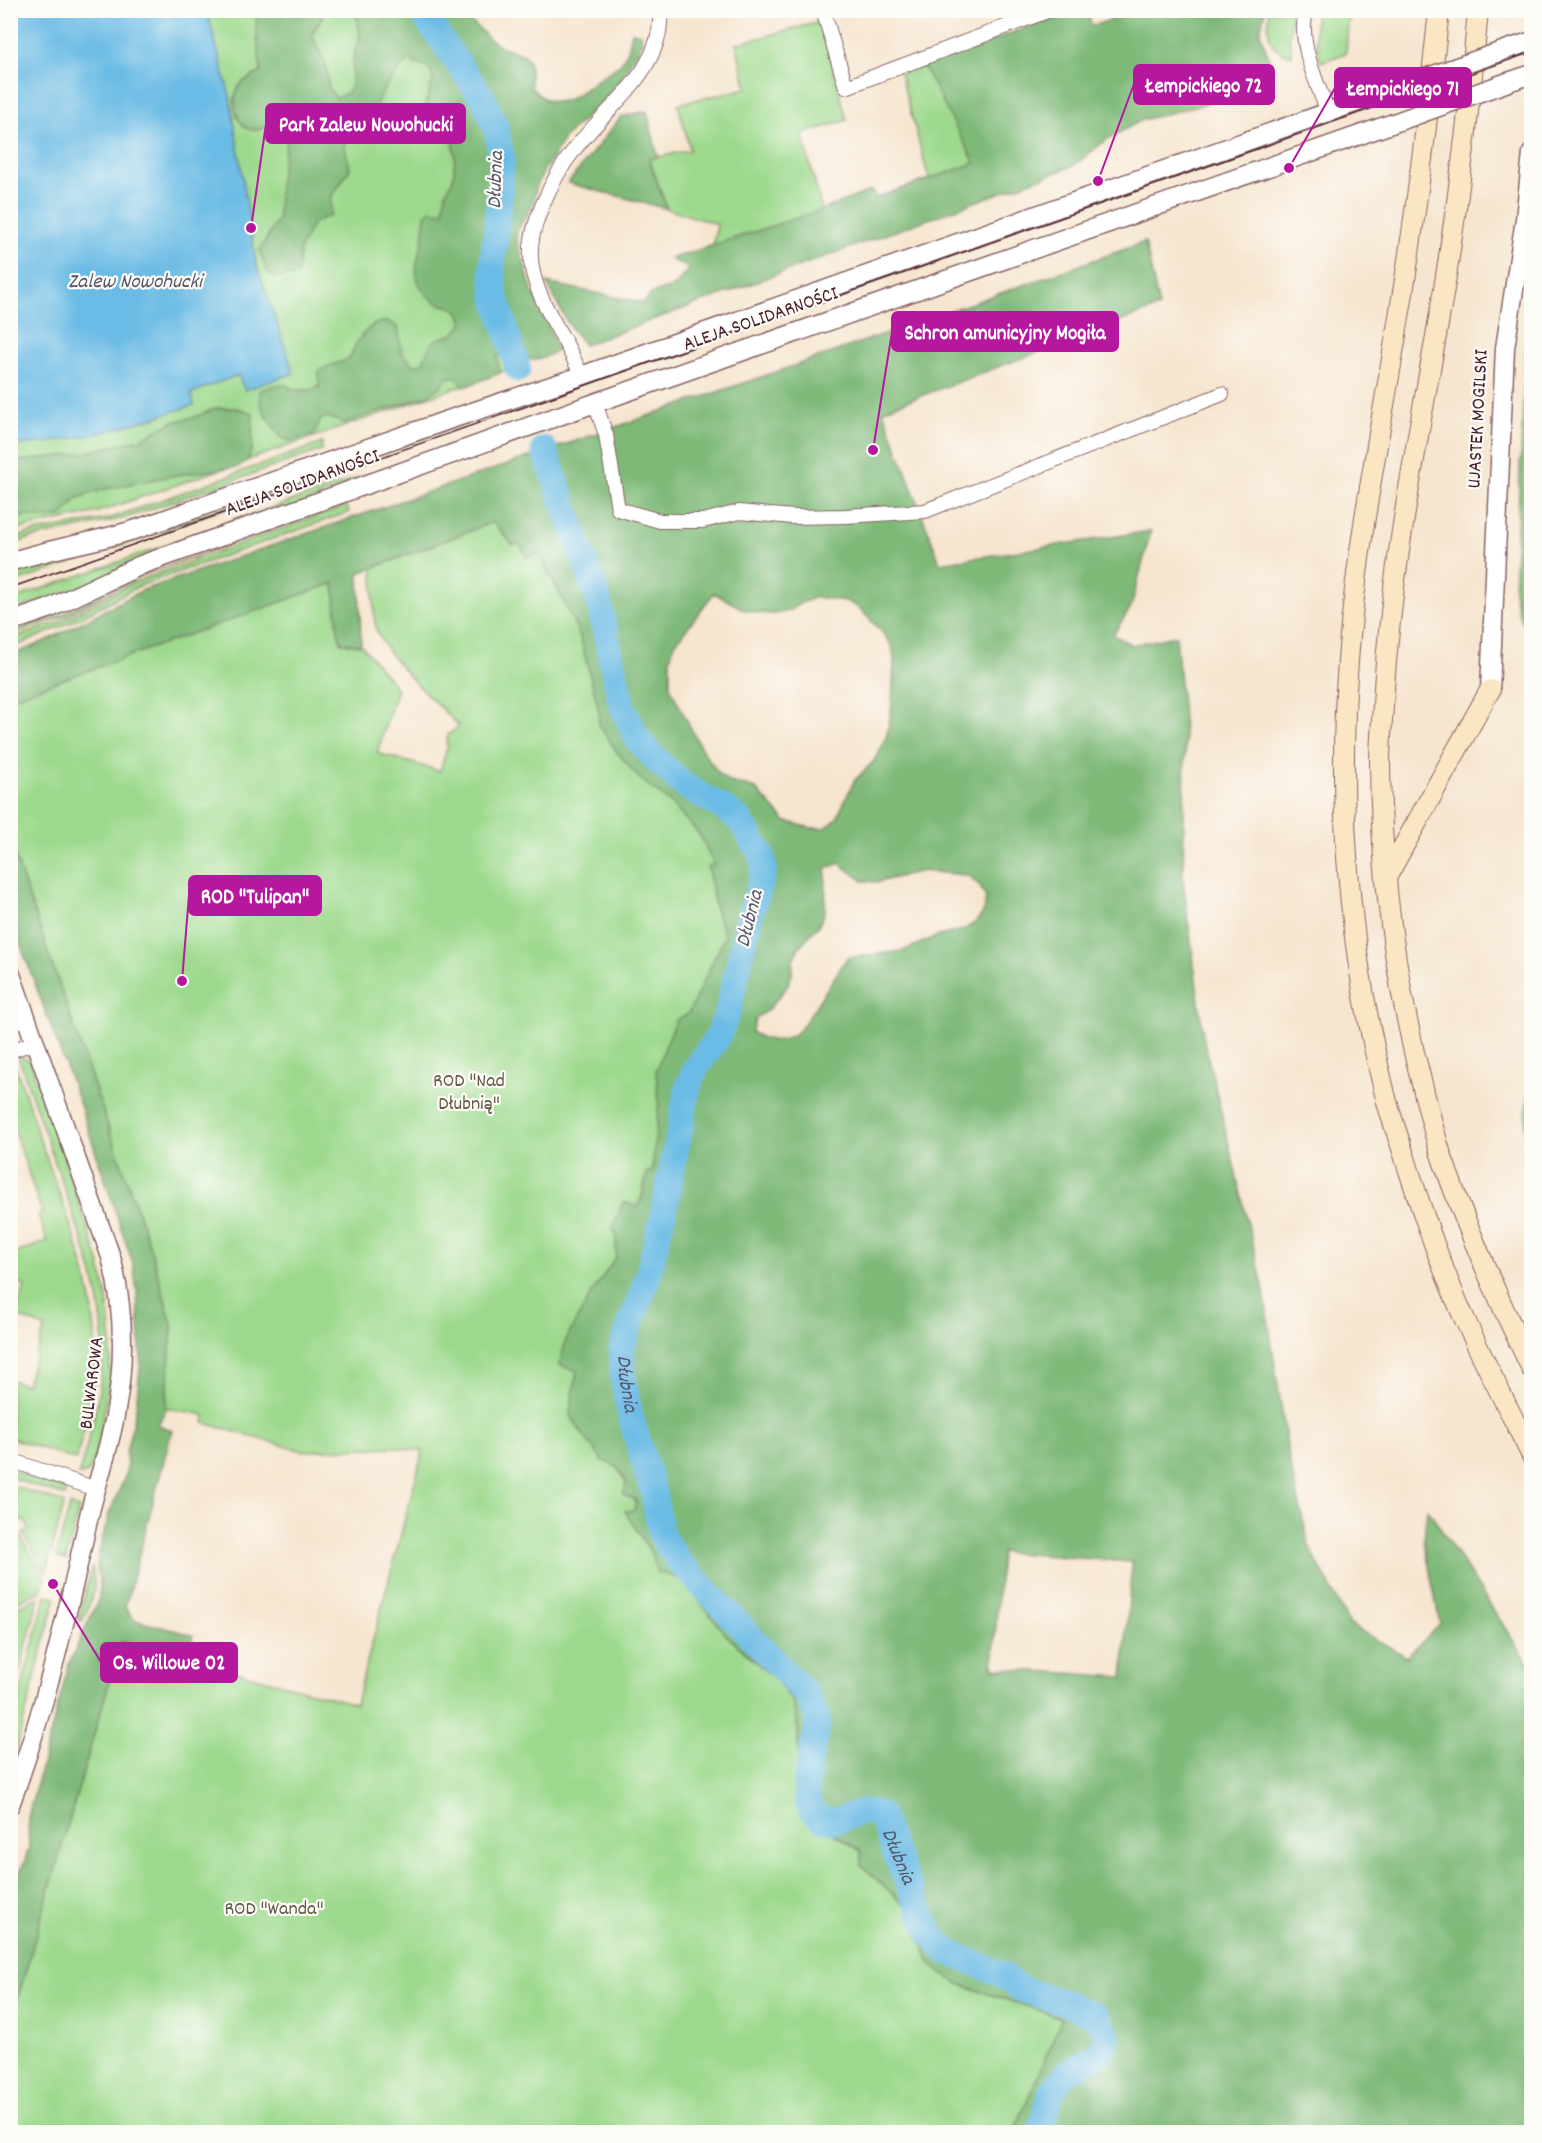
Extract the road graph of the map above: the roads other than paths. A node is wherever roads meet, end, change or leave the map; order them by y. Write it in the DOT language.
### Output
graph roads {
  1 [pos="660,10"];
  2 [pos="824,10"];
  3 [pos="1050,10"];
  4 [pos="1307,10"];
  5 [pos="1439,10"];
  6 [pos="1478,10"];
  7 [pos="1532,41"];
  8 [pos="1532,74"];
  9 [pos="1328,112"];
  10 [pos="1532,153"];
  11 [pos="581,376"];
  12 [pos="1222,394"];
  13 [pos="595,403"];
  14 [pos="10,562"];
  15 [pos="10,622"];
  16 [pos="1490,690"];
  17 [pos="1386,878"];
  18 [pos="10,972"];
  19 [pos="36,1042"];
  20 [pos="10,1051"];
  21 [pos="1532,1369"];
  22 [pos="1532,1456"];
  23 [pos="10,1460"];
  24 [pos="96,1489"];
  25 [pos="10,1805"];
  1 -- 11 [label="street"];
  2 -- 3 [label="street"];
  4 -- 9 [label="street"];
  5 -- 22 [label="main road"];
  6 -- 17 [label="main road"];
  7 -- 9 [label="street, ALEJA SOLIDARNOŚCI, bridge"];
  8 -- 13 [label="street, ALEJA SOLIDARNOŚCI, bridge"];
  9 -- 11 [label="street, ALEJA SOLIDARNOŚCI"];
  10 -- 16 [label="street, UJASTEK MOGILSKI"];
  11 -- 14 [label="street, ALEJA SOLIDARNOŚCI"];
  12 -- 13 [label="street"];
  13 -- 15 [label="street, ALEJA SOLIDARNOŚCI"];
  16 -- 17 [label="main road"];
  17 -- 21 [label="main road"];
  18 -- 19 [label="street, BULWAROWA"];
  19 -- 20 [label="street"];
  19 -- 24 [label="street, BULWAROWA"];
  23 -- 24 [label="street"];
  24 -- 25 [label="street, BULWAROWA"];
}
